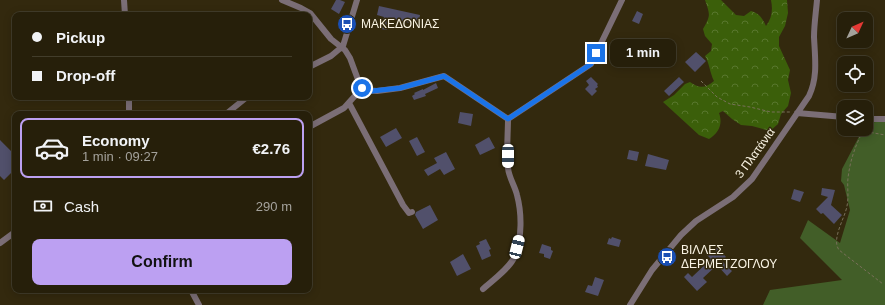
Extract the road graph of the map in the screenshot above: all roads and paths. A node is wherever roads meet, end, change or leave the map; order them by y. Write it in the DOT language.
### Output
graph roads {
  1 [pos="124,0"];
  2 [pos="282,0"];
  3 [pos="357,0"];
  4 [pos="622,0"];
  5 [pos="818,0"];
  6 [pos="125,12"];
  7 [pos="308,12"];
  8 [pos="312,15"];
  9 [pos="342,47"];
  10 [pos="312,66"];
  11 [pos="701,81"];
  12 [pos="362,88"];
  13 [pos="129,100"];
  14 [pos="243,100"];
  15 [pos="349,103"];
  16 [pos="129,111"];
  17 [pos="230,111"];
  18 [pos="797,113"];
  19 [pos="837,116"];
  20 [pos="508,119"];
  21 [pos="873,119"];
  22 [pos="885,119"];
  23 [pos="312,125"];
  24 [pos="873,132"];
  25 [pos="885,135"];
  26 [pos="860,136"];
  27 [pos="412,212"];
  28 [pos="12,234"];
  29 [pos="0,243"];
  30 [pos="883,284"];
  31 [pos="483,289"];
  32 [pos="193,293"];
  33 [pos="199,305"];
  34 [pos="630,305"];
  1 -- 6 [label="street"];
  2 -- 7 [label="street"];
  3 -- 9 [label="street"];
  4 -- 20 [label="street"];
  5 -- 18 [label="street, 3 Πλατάνια"];
  8 -- 9 [label="street"];
  9 -- 10 [label="street"];
  9 -- 12 [label="street"];
  11 -- 18 [label="path"];
  12 -- 15 [label="street"];
  12 -- 20 [label="street"];
  13 -- 16 [label="street"];
  14 -- 17 [label="street"];
  15 -- 23 [label="street"];
  15 -- 27 [label="street"];
  18 -- 19 [label="street"];
  18 -- 34 [label="street, 3 Πλατάνια"];
  20 -- 31 [label="street"];
  21 -- 22 [label="street"];
  24 -- 25 [label="path"];
  26 -- 30 [label="path"];
  28 -- 29 [label="street"];
  32 -- 33 [label="street"];
}
